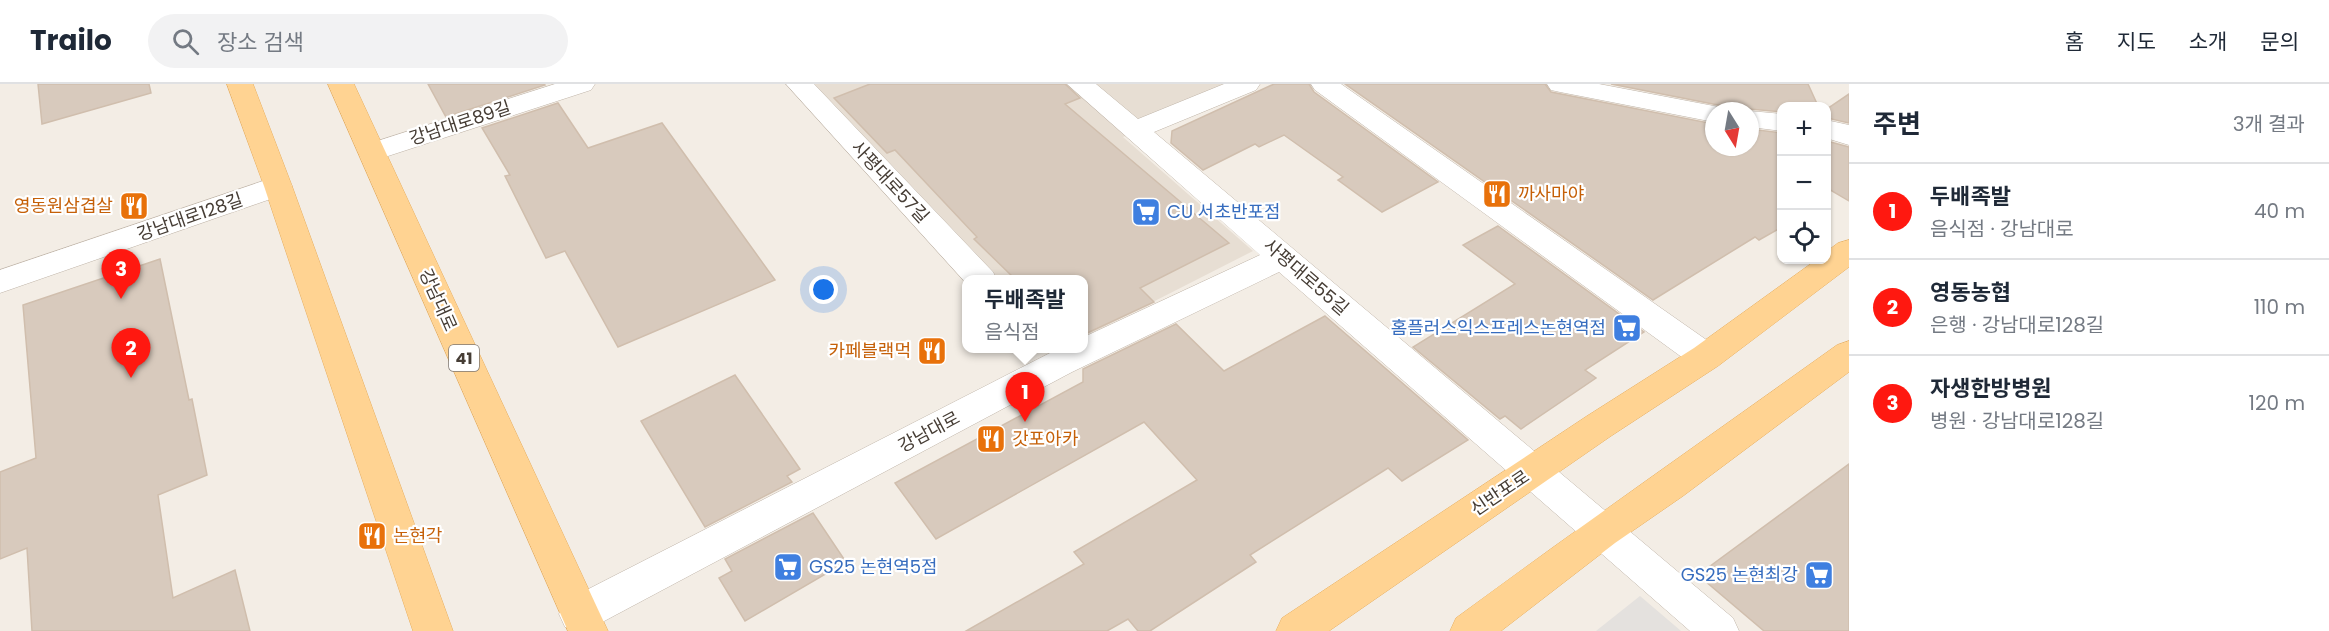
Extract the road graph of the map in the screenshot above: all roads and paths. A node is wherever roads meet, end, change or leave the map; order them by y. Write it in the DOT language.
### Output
graph roads {
  1 [pos="240,84"];
  2 [pos="340,84"];
  3 [pos="582,84"];
  4 [pos="799,84"];
  5 [pos="1080,84"];
  6 [pos="1247,84"];
  7 [pos="1324,84"];
  8 [pos="1560,84"];
  9 [pos="1705,113"];
  10 [pos="1759,120"];
  11 [pos="1777,122"];
  12 [pos="1831,129"];
  13 [pos="1135,130"];
  14 [pos="1849,136"];
  15 [pos="372,152"];
  16 [pos="279,186"];
  17 [pos="1849,251"];
  18 [pos="1282,257"];
  19 [pos="978,275"];
  20 [pos="0,282"];
  21 [pos="1088,341"];
  22 [pos="1053,356"];
  23 [pos="1706,357"];
  24 [pos="1844,364"];
  25 [pos="1533,471"];
  26 [pos="1602,531"];
  27 [pos="583,623"];
  28 [pos="433,631"];
  29 [pos="1296,631"];
  30 [pos="1470,631"];
  31 [pos="1719,631"];
  1 -- 16 [label="main road"];
  2 -- 15 [label="main road, 강남대로 / 41"];
  3 -- 15 [label="street, 강남대로89길"];
  4 -- 19 [label="street, 사평대로57길"];
  5 -- 13 [label="street, 사평대로55길"];
  6 -- 13 [label="street"];
  7 -- 23 [label="street"];
  8 -- 9 [label="street"];
  10 -- 11 [label="street"];
  12 -- 14 [label="street"];
  13 -- 18 [label="street, 사평대로55길"];
  15 -- 27 [label="main road, 강남대로 / 41"];
  16 -- 20 [label="street, 강남대로128길"];
  16 -- 28 [label="main road"];
  17 -- 23 [label="main road, 신반포로"];
  18 -- 21 [label="street, 강남대로"];
  18 -- 25 [label="street, 사평대로55길"];
  22 -- 27 [label="street, 강남대로"];
  23 -- 25 [label="main road, 신반포로"];
  24 -- 26 [label="main road"];
  25 -- 26 [label="street, 사평대로55길"];
  25 -- 29 [label="main road, 신반포로"];
  26 -- 30 [label="main road"];
  26 -- 31 [label="street, 사평대로55길"];
}
